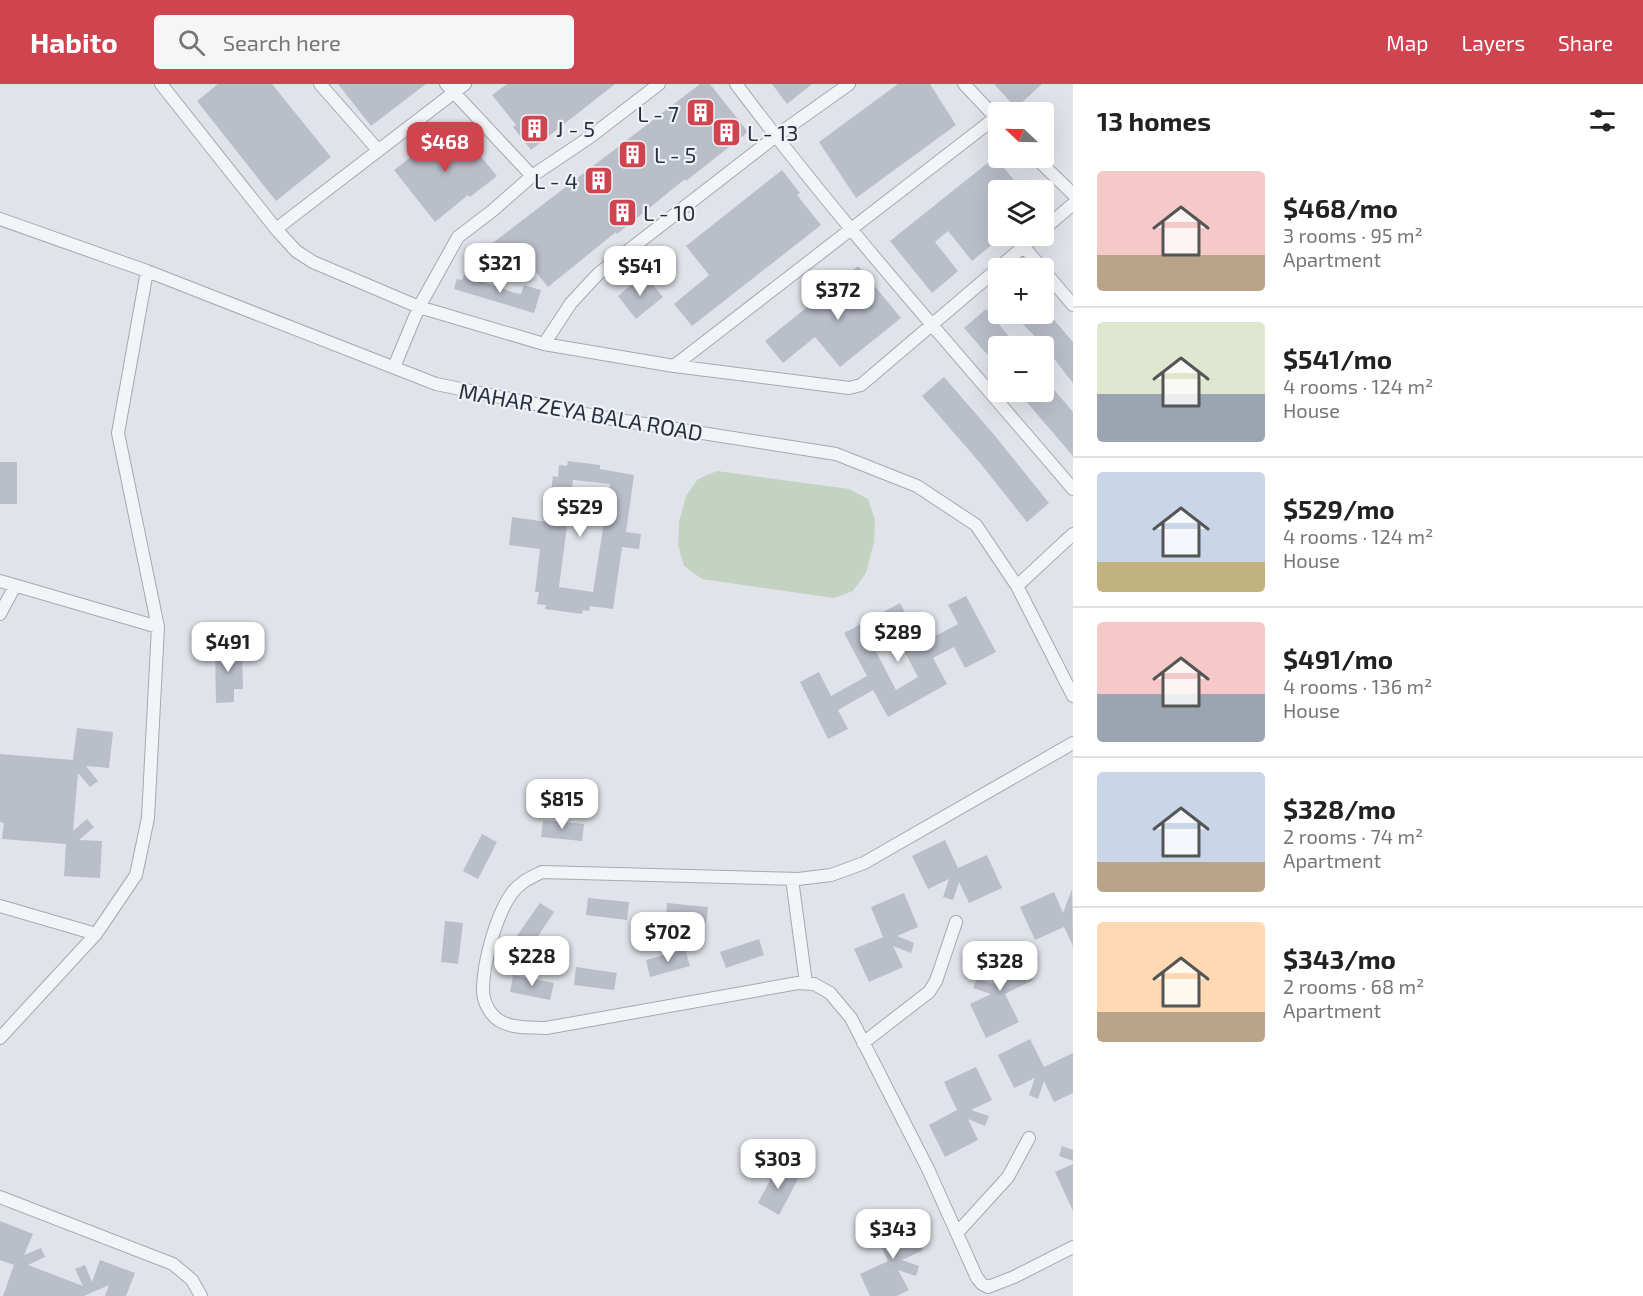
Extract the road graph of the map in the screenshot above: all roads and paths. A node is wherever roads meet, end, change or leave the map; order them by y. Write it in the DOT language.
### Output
graph roads {
  1 [pos="161,84"];
  2 [pos="320,84"];
  3 [pos="465,84"];
  4 [pos="659,84"];
  5 [pos="736,84"];
  6 [pos="849,84"];
  7 [pos="964,84"];
  8 [pos="449,89"];
  9 [pos="988,109"];
  10 [pos="988,126"];
  11 [pos="776,136"];
  12 [pos="378,150"];
  13 [pos="1046,168"];
  14 [pos="532,176"];
  15 [pos="1073,194"];
  16 [pos="1073,204"];
  17 [pos="0,219"];
  18 [pos="1054,220"];
  19 [pos="276,229"];
  20 [pos="852,229"];
  21 [pos="1023,246"];
  22 [pos="1033,258"];
  23 [pos="147,271"];
  24 [pos="1054,283"];
  25 [pos="1073,305"];
  26 [pos="419,307"];
  27 [pos="932,323"];
  28 [pos="544,344"];
  29 [pos="674,366"];
  30 [pos="394,367"];
  31 [pos="1073,489"];
  32 [pos="1073,534"];
  33 [pos="0,581"];
  34 [pos="15,586"];
  35 [pos="1017,586"];
  36 [pos="0,614"];
  37 [pos="158,627"];
  38 [pos="1073,696"];
  39 [pos="1073,743"];
  40 [pos="792,879"];
  41 [pos="0,906"];
  42 [pos="956,922"];
  43 [pos="96,934"];
  44 [pos="806,983"];
  45 [pos="0,1038"];
  46 [pos="863,1043"];
  47 [pos="1029,1138"];
  48 [pos="0,1197"];
  49 [pos="957,1233"];
  50 [pos="1073,1247"];
  51 [pos="201,1296"];
  1 -- 19 [label="street"];
  2 -- 12 [label="street"];
  3 -- 8 [label="street"];
  4 -- 14 [label="street"];
  5 -- 11 [label="street"];
  6 -- 11 [label="street"];
  7 -- 9 [label="street"];
  8 -- 12 [label="street"];
  8 -- 14 [label="street"];
  10 -- 20 [label="street"];
  11 -- 20 [label="street"];
  11 -- 28 [label="street"];
  12 -- 19 [label="street"];
  13 -- 15 [label="street"];
  14 -- 26 [label="street"];
  16 -- 18 [label="street"];
  17 -- 23 [label="street, MAHAR ZEYA BALA ROAD"];
  19 -- 26 [label="street"];
  20 -- 27 [label="street"];
  20 -- 29 [label="street"];
  21 -- 22 [label="street"];
  21 -- 27 [label="street"];
  23 -- 30 [label="street, MAHAR ZEYA BALA ROAD"];
  23 -- 37 [label="street"];
  24 -- 25 [label="street"];
  26 -- 28 [label="street"];
  26 -- 30 [label="street"];
  27 -- 29 [label="street"];
  27 -- 31 [label="street"];
  28 -- 29 [label="street"];
  30 -- 35 [label="street, MAHAR ZEYA BALA ROAD"];
  32 -- 35 [label="street"];
  33 -- 34 [label="street"];
  34 -- 36 [label="street"];
  34 -- 37 [label="street"];
  35 -- 38 [label="street, MAHAR ZEYA BALA ROAD"];
  37 -- 43 [label="street"];
  39 -- 40 [label="street"];
  40 -- 44 [label="street"];
  40 -- 44 [label="street"];
  41 -- 43 [label="street"];
  42 -- 46 [label="street"];
  43 -- 45 [label="street"];
  44 -- 46 [label="street"];
  46 -- 49 [label="street"];
  47 -- 49 [label="street"];
  48 -- 51 [label="street"];
  49 -- 50 [label="street"];
}
